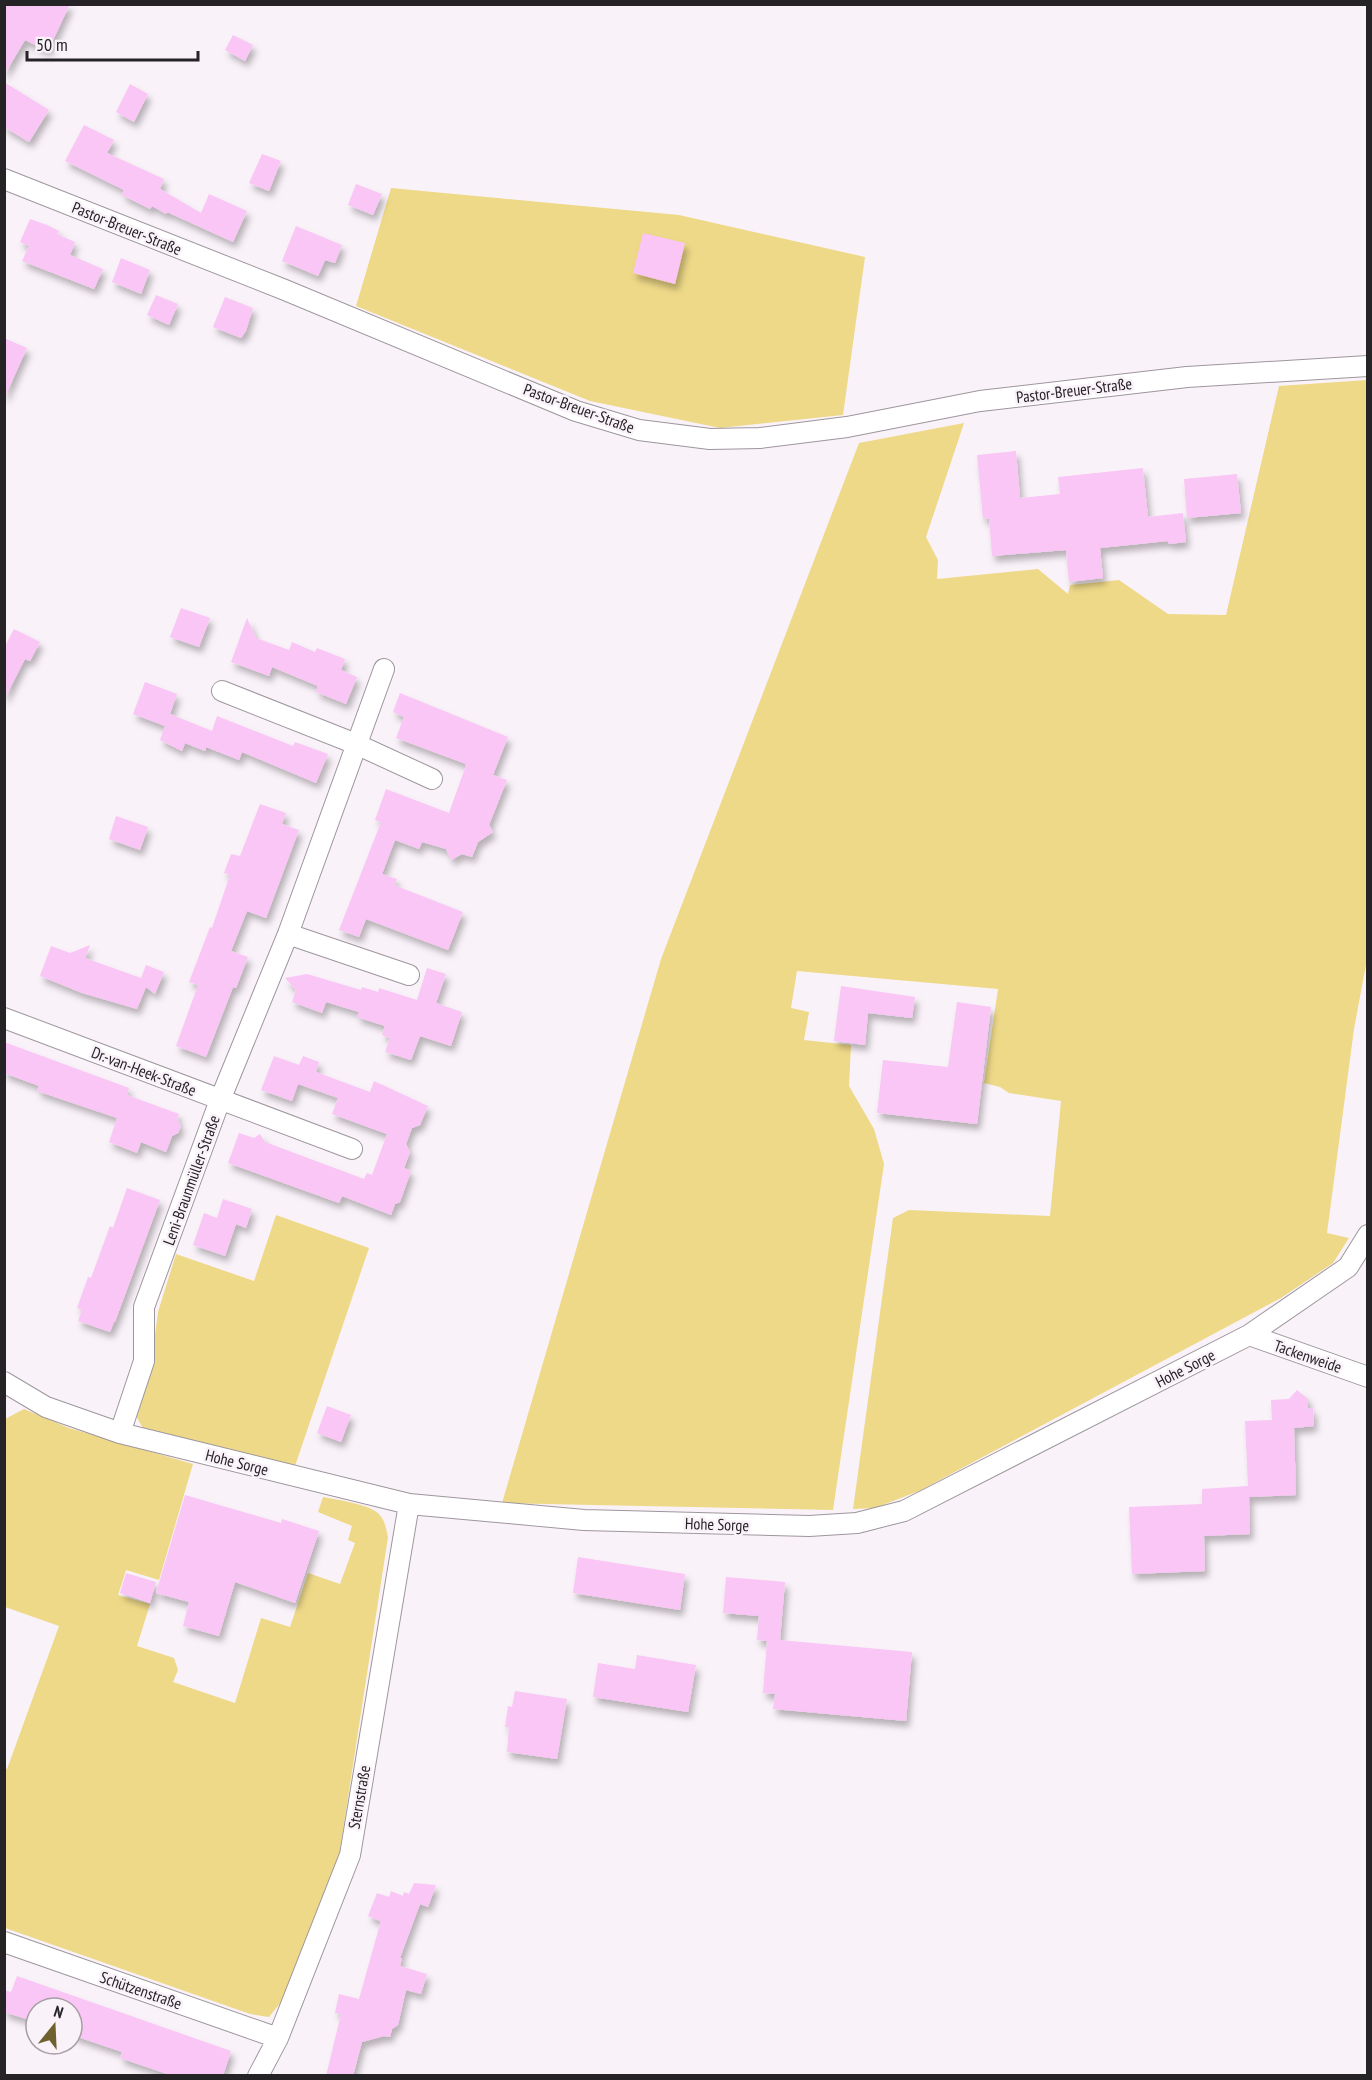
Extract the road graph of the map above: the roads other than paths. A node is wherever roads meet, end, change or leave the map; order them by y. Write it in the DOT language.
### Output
graph roads {
  1 [pos="4,178"];
  2 [pos="1368,366"];
  3 [pos="384,669"];
  4 [pos="222,691"];
  5 [pos="356,744"];
  6 [pos="432,779"];
  7 [pos="288,934"];
  8 [pos="409,975"];
  9 [pos="4,1018"];
  10 [pos="220,1100"];
  11 [pos="352,1149"];
  12 [pos="1368,1235"];
  13 [pos="1249,1335"];
  14 [pos="1368,1377"];
  15 [pos="5,1382"];
  16 [pos="120,1433"];
  17 [pos="409,1504"];
  18 [pos="4,1942"];
  19 [pos="278,2038"];
  20 [pos="258,2076"];
  1 -- 2 [label="street, Pastor-Breuer-Straße"];
  3 -- 5 [label="street, Leni-Braunmüller-Straße"];
  4 -- 5 [label="street"];
  5 -- 6 [label="street"];
  5 -- 7 [label="street, Leni-Braunmüller-Straße"];
  7 -- 8 [label="street"];
  7 -- 10 [label="street, Leni-Braunmüller-Straße"];
  9 -- 10 [label="street, Dr.-van-Heek-Straße"];
  10 -- 11 [label="street, Dr.-van-Heek-Straße"];
  10 -- 16 [label="street, Leni-Braunmüller-Straße"];
  12 -- 13 [label="street, Hohe Sorge"];
  13 -- 14 [label="street, Tackenweide"];
  13 -- 17 [label="street, Hohe Sorge"];
  15 -- 16 [label="street, Hohe Sorge"];
  16 -- 17 [label="street, Hohe Sorge"];
  17 -- 19 [label="street, Sternstraße"];
  18 -- 19 [label="street, Schützenstraße"];
  19 -- 20 [label="street, Sternstraße"];
}
